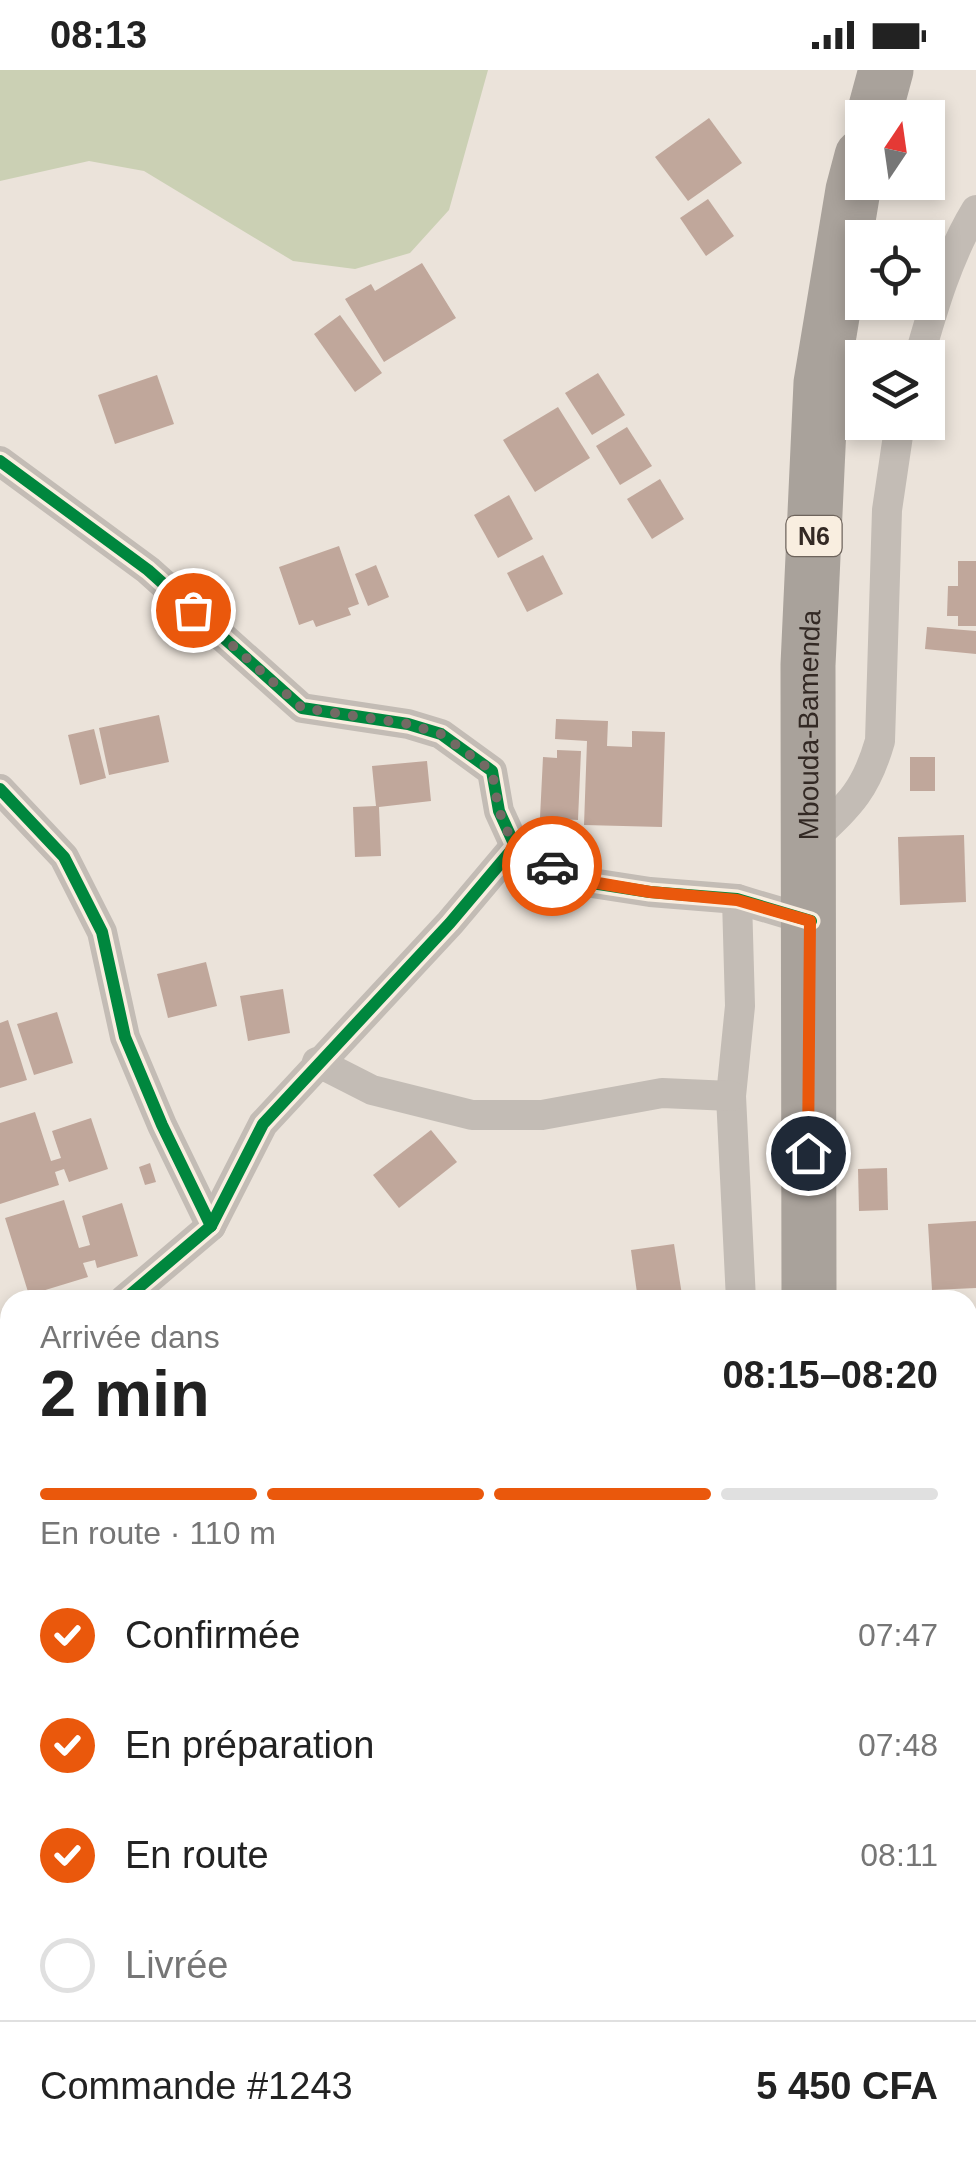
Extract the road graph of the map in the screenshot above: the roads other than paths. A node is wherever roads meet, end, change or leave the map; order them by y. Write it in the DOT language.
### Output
graph roads {
  1 [pos="886,70"];
  2 [pos="878,100"];
  3 [pos="851,200"];
  4 [pos="976,210"];
  5 [pos="925,340"];
  6 [pos="897,440"];
  7 [pos="0,461"];
  8 [pos="0,789"];
  9 [pos="810,842"];
  10 [pos="515,846"];
  11 [pos="737,900"];
  12 [pos="810,921"];
  13 [pos="318,1062"];
  14 [pos="731,1096"];
  15 [pos="211,1226"];
  16 [pos="136,1290"];
  17 [pos="741,1290"];
  18 [pos="809,1290"];
  1 -- 2 [label="highway"];
  3 -- 9 [label="highway, Mbouda-Bamenda / N6"];
  4 -- 5 [label="street"];
  6 -- 9 [label="street"];
  7 -- 10 [label="street"];
  8 -- 15 [label="street"];
  9 -- 12 [label="highway, Mbouda-Bamenda / N6"];
  10 -- 11 [label="street"];
  10 -- 13 [label="street"];
  11 -- 12 [label="street"];
  11 -- 14 [label="street"];
  12 -- 18 [label="highway, Mbouda-Bamenda / N6"];
  13 -- 14 [label="street"];
  13 -- 15 [label="street"];
  14 -- 17 [label="street"];
  15 -- 16 [label="street"];
}
